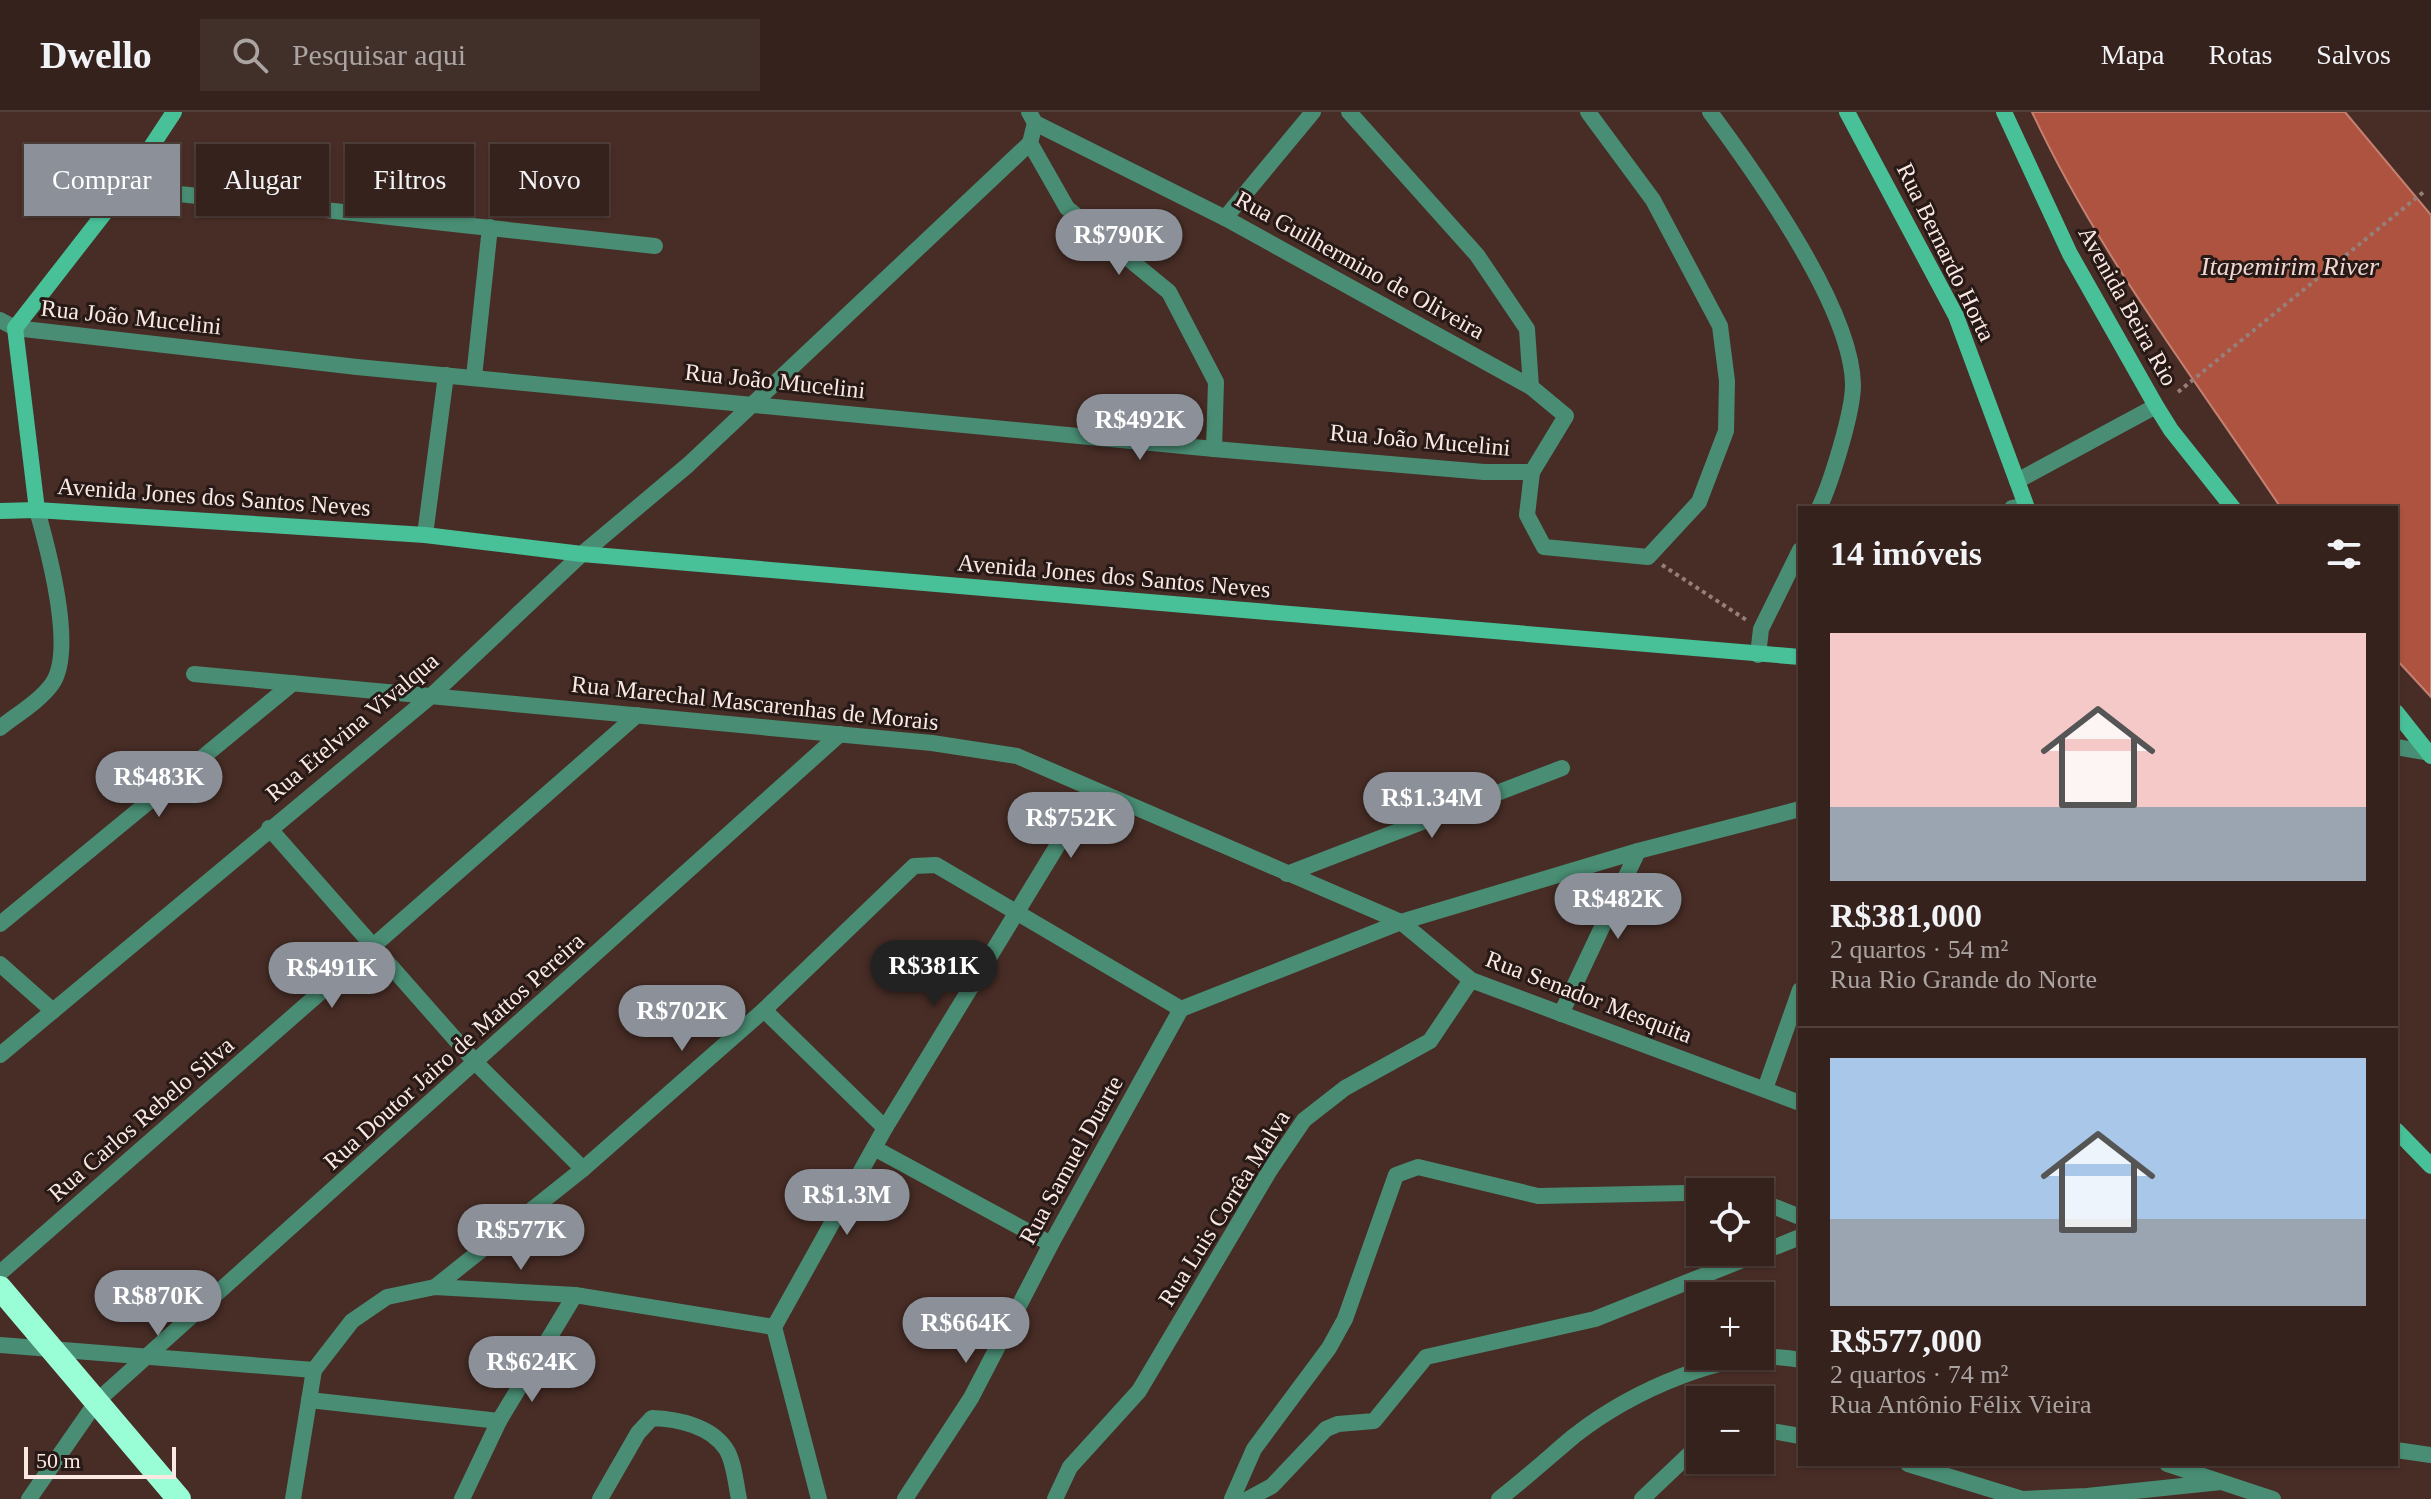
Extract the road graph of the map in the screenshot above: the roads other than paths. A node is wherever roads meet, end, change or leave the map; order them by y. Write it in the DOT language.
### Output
graph roads {
  1 [pos="174,112"];
  2 [pos="1313,112"];
  3 [pos="1349,112"];
  4 [pos="1588,112"];
  5 [pos="1710,112"];
  6 [pos="1847,112"];
  7 [pos="2004,112"];
  8 [pos="1032,117"];
  9 [pos="1030,143"];
  10 [pos="153,144"];
  11 [pos="180,194"];
  12 [pos="100,216"];
  13 [pos="1225,218"];
  14 [pos="490,227"];
  15 [pos="655,246"];
  16 [pos="7,324"];
  17 [pos="446,375"];
  18 [pos="474,377"];
  19 [pos="1531,387"];
  20 [pos="751,403"];
  21 [pos="2156,406"];
  22 [pos="1214,449"];
  23 [pos="1532,472"];
  24 [pos="2017,481"];
  25 [pos="1820,506"];
  26 [pos="2022,506"];
  27 [pos="2231,506"];
  28 [pos="37,510"];
  29 [pos="0,511"];
  30 [pos="425,535"];
  31 [pos="582,554"];
  32 [pos="1798,554"];
  33 [pos="1758,655"];
  34 [pos="1798,657"];
  35 [pos="194,674"];
  36 [pos="293,683"];
  37 [pos="431,696"];
  38 [pos="637,715"];
  39 [pos="2398,715"];
  40 [pos="0,728"];
  41 [pos="840,734"];
  42 [pos="2398,747"];
  43 [pos="2428,754"];
  44 [pos="1562,768"];
  45 [pos="1092,789"];
  46 [pos="1798,810"];
  47 [pos="269,828"];
  48 [pos="1638,851"];
  49 [pos="1287,874"];
  50 [pos="1016,909"];
  51 [pos="1401,922"];
  52 [pos="0,924"];
  53 [pos="374,947"];
  54 [pos="0,964"];
  55 [pos="1471,980"];
  56 [pos="1798,996"];
  57 [pos="1181,1009"];
  58 [pos="764,1010"];
  59 [pos="53,1011"];
  60 [pos="1561,1014"];
  61 [pos="0,1055"];
  62 [pos="477,1064"];
  63 [pos="1765,1089"];
  64 [pos="1798,1102"];
  65 [pos="885,1128"];
  66 [pos="2398,1132"];
  67 [pos="874,1148"];
  68 [pos="2431,1166"];
  69 [pos="583,1169"];
  70 [pos="1686,1193"];
  71 [pos="1774,1207"];
  72 [pos="1798,1216"];
  73 [pos="1798,1238"];
  74 [pos="1051,1244"];
  75 [pos="0,1273"];
  76 [pos="435,1287"];
  77 [pos="0,1288"];
  78 [pos="575,1295"];
  79 [pos="774,1327"];
  80 [pos="0,1345"];
  81 [pos="55,1349"];
  82 [pos="145,1357"];
  83 [pos="1798,1360"];
  84 [pos="314,1370"];
  85 [pos="309,1400"];
  86 [pos="97,1401"];
  87 [pos="499,1421"];
  88 [pos="1774,1431"];
  89 [pos="1798,1436"];
  90 [pos="2398,1450"];
  91 [pos="2431,1455"];
  92 [pos="1686,1457"];
  93 [pos="1915,1466"];
  94 [pos="2173,1466"];
  95 [pos="2221,1482"];
  96 [pos="734,1494"];
  97 [pos="29,1499"];
  98 [pos="179,1499"];
  99 [pos="293,1499"];
  100 [pos="462,1499"];
  101 [pos="600,1499"];
  102 [pos="819,1499"];
  103 [pos="905,1499"];
  104 [pos="1055,1499"];
  105 [pos="1232,1499"];
  106 [pos="1248,1499"];
  107 [pos="1499,1499"];
  108 [pos="1642,1499"];
  109 [pos="2273,1499"];
  1 -- 10 [label="main road"];
  2 -- 13 [label="street"];
  3 -- 19 [label="street"];
  4 -- 23 [label="street"];
  5 -- 25 [label="street"];
  6 -- 24 [label="main road, Rua Bernardo Horta"];
  7 -- 21 [label="main road, Avenida Beira Rio"];
  8 -- 9 [label="street"];
  8 -- 13 [label="street, Rua Guilhermino de Oliveira"];
  9 -- 20 [label="street, Rua Etelvina Vivalqua"];
  9 -- 22 [label="street"];
  11 -- 14 [label="street"];
  12 -- 16 [label="main road"];
  13 -- 19 [label="street, Rua Guilhermino de Oliveira"];
  14 -- 15 [label="street"];
  14 -- 18 [label="street"];
  16 -- 17 [label="street, Rua João Mucelini"];
  16 -- 28 [label="main road"];
  17 -- 18 [label="street, Rua João Mucelini"];
  17 -- 30 [label="street"];
  18 -- 20 [label="street, Rua João Mucelini"];
  19 -- 23 [label="street, Rua Guilhermino de Oliveira"];
  20 -- 22 [label="street, Rua João Mucelini"];
  20 -- 31 [label="street, Rua Etelvina Vivalqua"];
  21 -- 24 [label="street"];
  21 -- 27 [label="main road, Avenida Beira Rio"];
  22 -- 23 [label="street, Rua João Mucelini"];
  24 -- 26 [label="main road, Rua Bernardo Horta"];
  28 -- 29 [label="main road, Avenida Jones dos Santos Neves"];
  28 -- 30 [label="main road, Avenida Jones dos Santos Neves"];
  28 -- 40 [label="street"];
  30 -- 31 [label="main road, Avenida Jones dos Santos Neves"];
  31 -- 33 [label="main road, Avenida Jones dos Santos Neves"];
  31 -- 37 [label="street, Rua Etelvina Vivalqua"];
  32 -- 33 [label="street"];
  33 -- 34 [label="main road, Avenida Jones dos Santos Neves"];
  35 -- 36 [label="street, Rua Marechal Mascarenhas de Morais"];
  36 -- 37 [label="street, Rua Marechal Mascarenhas de Morais"];
  36 -- 52 [label="street"];
  37 -- 38 [label="street, Rua Marechal Mascarenhas de Morais"];
  37 -- 47 [label="street, Rua Etelvina Vivalqua"];
  38 -- 41 [label="street, Rua Marechal Mascarenhas de Morais"];
  38 -- 53 [label="street, Rua Carlos Rebelo Silva"];
  39 -- 43 [label="main road"];
  41 -- 45 [label="street, Rua Marechal Mascarenhas de Morais"];
  41 -- 62 [label="street, Rua Doutor Jairo de Mattos Pereira"];
  42 -- 43 [label="street"];
  44 -- 49 [label="street"];
  45 -- 49 [label="street, Rua Marechal Mascarenhas de Morais"];
  45 -- 50 [label="street"];
  46 -- 48 [label="street"];
  47 -- 53 [label="street"];
  47 -- 59 [label="street, Rua Etelvina Vivalqua"];
  48 -- 51 [label="street"];
  48 -- 60 [label="street"];
  49 -- 51 [label="street, Rua Senador Mesquita"];
  50 -- 57 [label="street"];
  50 -- 58 [label="street"];
  50 -- 65 [label="street"];
  51 -- 55 [label="street, Rua Senador Mesquita"];
  51 -- 57 [label="street"];
  53 -- 62 [label="street"];
  53 -- 75 [label="street, Rua Carlos Rebelo Silva"];
  54 -- 59 [label="street"];
  55 -- 60 [label="street, Rua Senador Mesquita"];
  55 -- 104 [label="street, Rua Luis Corrêa Malva"];
  56 -- 63 [label="street"];
  57 -- 74 [label="street, Rua Samuel Duarte"];
  58 -- 65 [label="street"];
  58 -- 69 [label="street"];
  59 -- 61 [label="street, Rua Etelvina Vivalqua"];
  60 -- 63 [label="street, Rua Senador Mesquita"];
  62 -- 69 [label="street"];
  62 -- 82 [label="street, Rua Doutor Jairo de Mattos Pereira"];
  63 -- 64 [label="street, Rua Senador Mesquita"];
  65 -- 67 [label="street"];
  66 -- 68 [label="main road"];
  67 -- 74 [label="street"];
  67 -- 79 [label="street"];
  69 -- 76 [label="street"];
  70 -- 105 [label="street"];
  71 -- 72 [label="street"];
  73 -- 106 [label="street"];
  74 -- 103 [label="street, Rua Samuel Duarte"];
  76 -- 78 [label="street"];
  76 -- 84 [label="street"];
  77 -- 81 [label="highway"];
  78 -- 79 [label="street"];
  78 -- 87 [label="street"];
  79 -- 102 [label="street"];
  80 -- 81 [label="street"];
  81 -- 82 [label="street"];
  81 -- 86 [label="highway"];
  82 -- 84 [label="street"];
  82 -- 86 [label="street, Rua Doutor Jairo de Mattos Pereira"];
  83 -- 107 [label="street"];
  84 -- 85 [label="street"];
  85 -- 87 [label="street"];
  85 -- 99 [label="street"];
  86 -- 97 [label="street, Rua Doutor Jairo de Mattos Pereira"];
  86 -- 98 [label="highway"];
  87 -- 100 [label="street"];
  88 -- 89 [label="street"];
  90 -- 91 [label="street"];
  92 -- 108 [label="street"];
  93 -- 95 [label="street"];
  94 -- 95 [label="street"];
  95 -- 109 [label="street"];
  96 -- 101 [label="street"];
}
